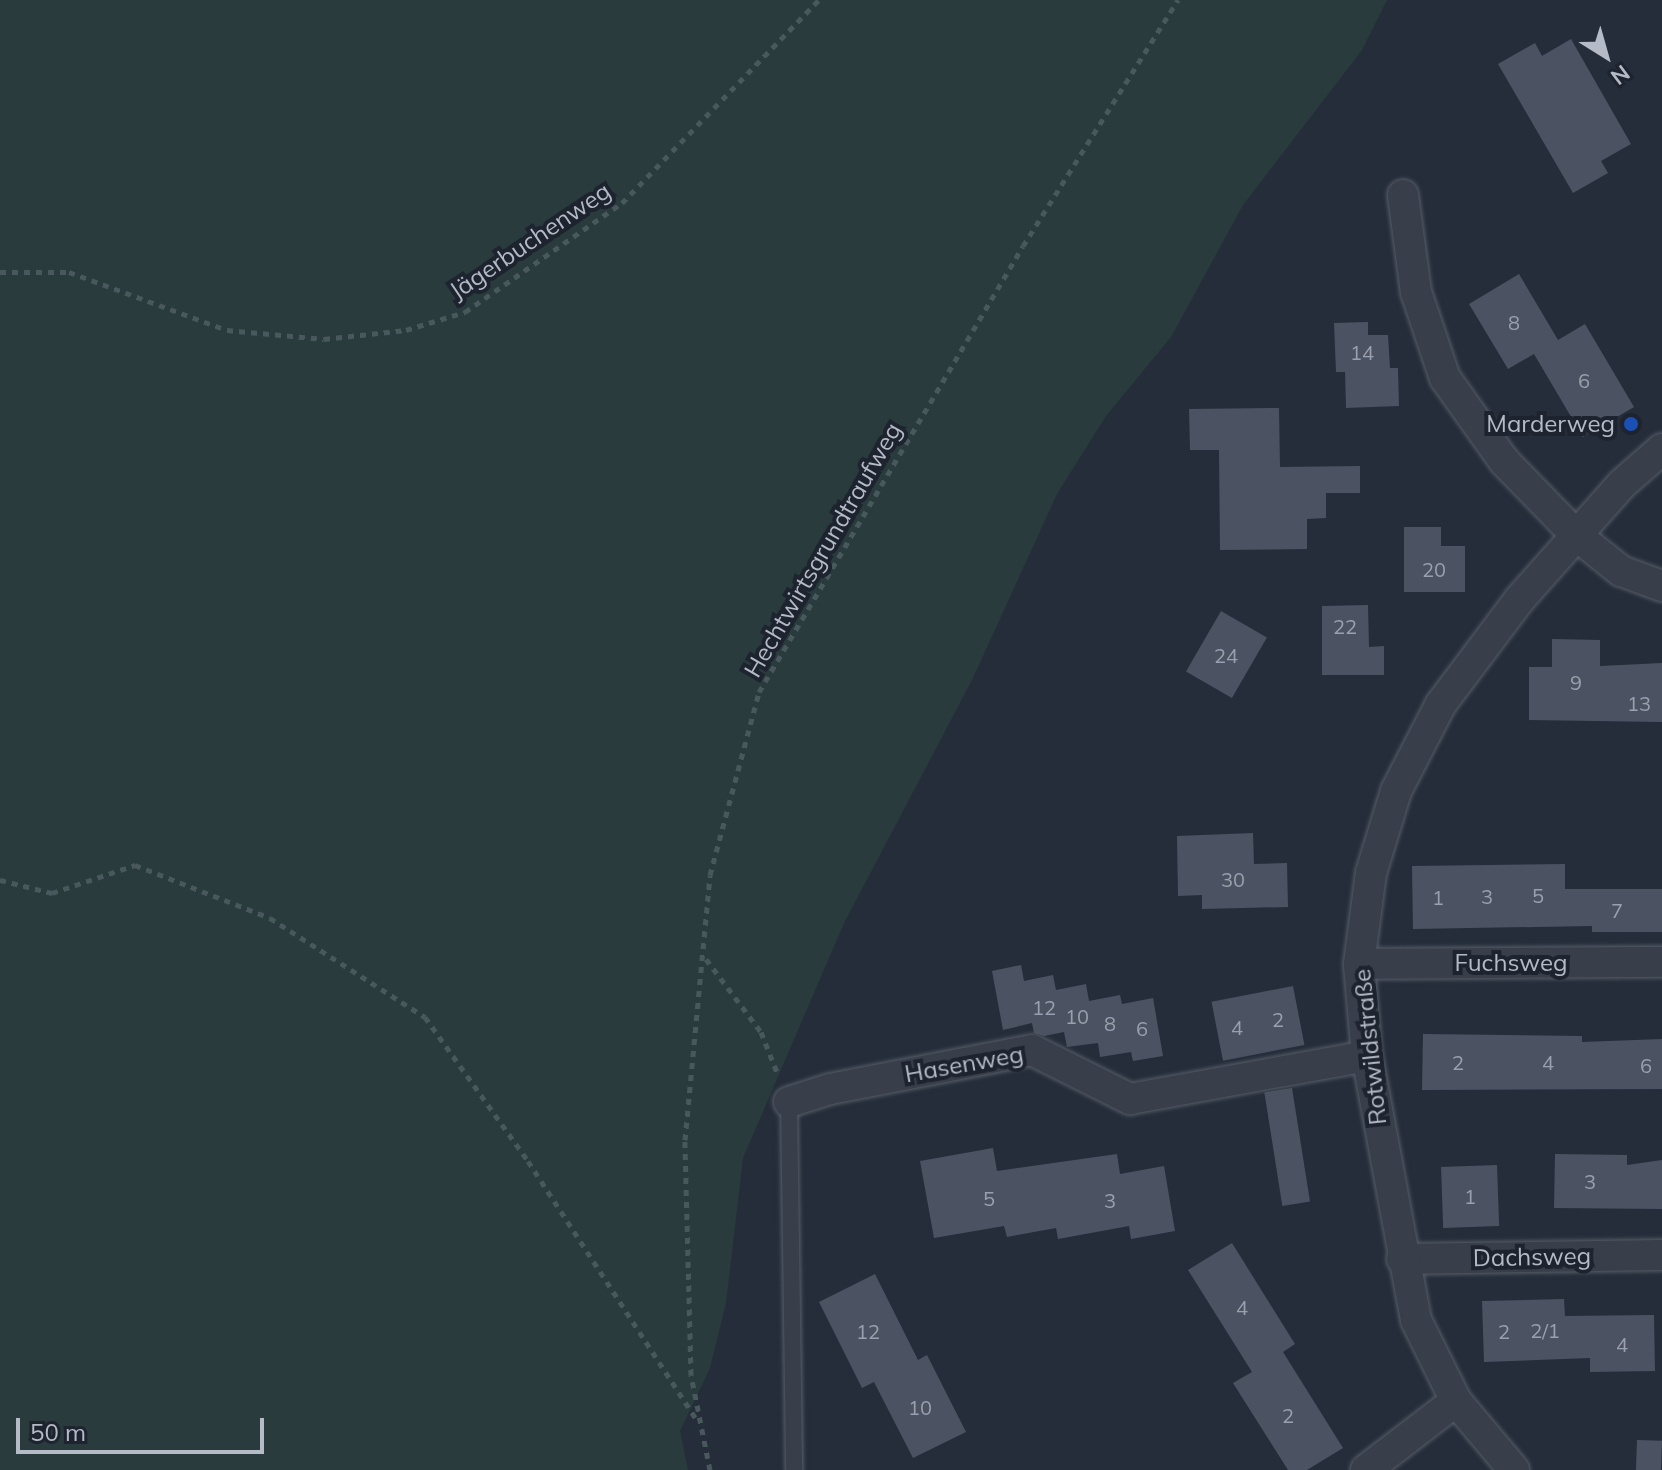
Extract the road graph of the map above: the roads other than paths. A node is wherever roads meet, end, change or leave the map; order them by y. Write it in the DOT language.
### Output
graph roads {
  1 [pos="1403,195"];
  2 [pos="1662,449"];
  3 [pos="1576,535"];
  4 [pos="1662,586"];
  5 [pos="1662,962"];
  6 [pos="1359,964"];
  7 [pos="1367,1056"];
  8 [pos="789,1102"];
  9 [pos="1662,1255"];
  10 [pos="1402,1259"];
  11 [pos="1456,1401"];
  12 [pos="794,1470"];
  13 [pos="1366,1470"];
  14 [pos="1514,1470"];
  1 -- 3 [label="street"];
  2 -- 3 [label="street, Rotwildstraße"];
  3 -- 4 [label="street"];
  3 -- 6 [label="street, Rotwildstraße"];
  5 -- 6 [label="street, Fuchsweg"];
  6 -- 7 [label="street, Rotwildstraße"];
  7 -- 8 [label="street, Hasenweg"];
  7 -- 10 [label="street, Rotwildstraße"];
  8 -- 12 [label="lane"];
  9 -- 10 [label="street, Dachsweg"];
  10 -- 11 [label="street, Rotwildstraße"];
  11 -- 13 [label="street"];
  11 -- 14 [label="street, Rotwildstraße"];
}
